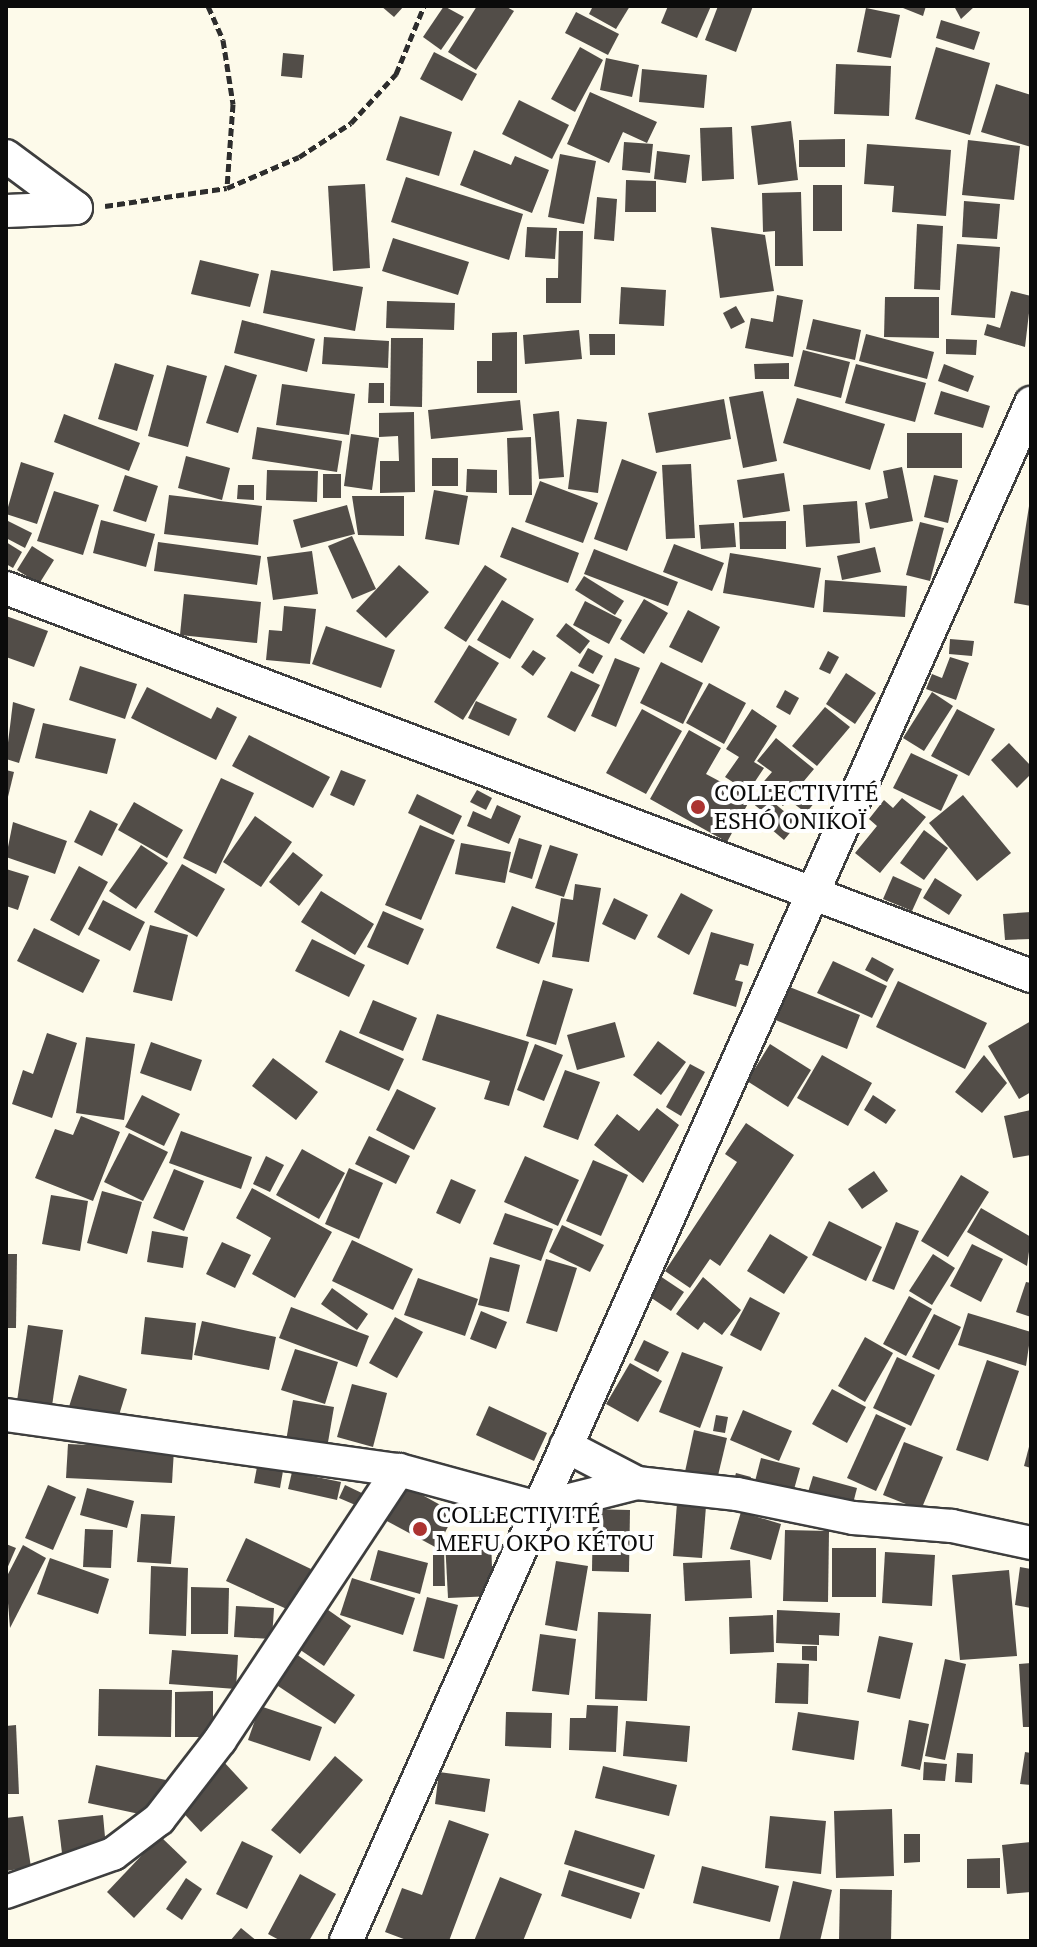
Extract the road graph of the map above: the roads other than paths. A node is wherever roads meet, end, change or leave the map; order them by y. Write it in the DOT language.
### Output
graph roads {
  1 [pos="6,156"];
  2 [pos="6,211"];
  3 [pos="1031,403"];
  4 [pos="6,588"];
  5 [pos="811,889"];
  6 [pos="1031,976"];
  7 [pos="6,1415"];
  8 [pos="566,1446"];
  9 [pos="399,1470"];
  10 [pos="637,1483"];
  11 [pos="538,1508"];
  12 [pos="1031,1543"];
  13 [pos="6,1892"];
  14 [pos="346,1941"];
  1 -- 2 [label="street"];
  3 -- 5 [label="street"];
  4 -- 5 [label="street"];
  5 -- 6 [label="street"];
  5 -- 8 [label="street"];
  7 -- 9 [label="street"];
  8 -- 10 [label="street"];
  8 -- 11 [label="street"];
  9 -- 11 [label="street"];
  9 -- 13 [label="street"];
  10 -- 11 [label="street"];
  10 -- 12 [label="street"];
  11 -- 14 [label="street"];
}
